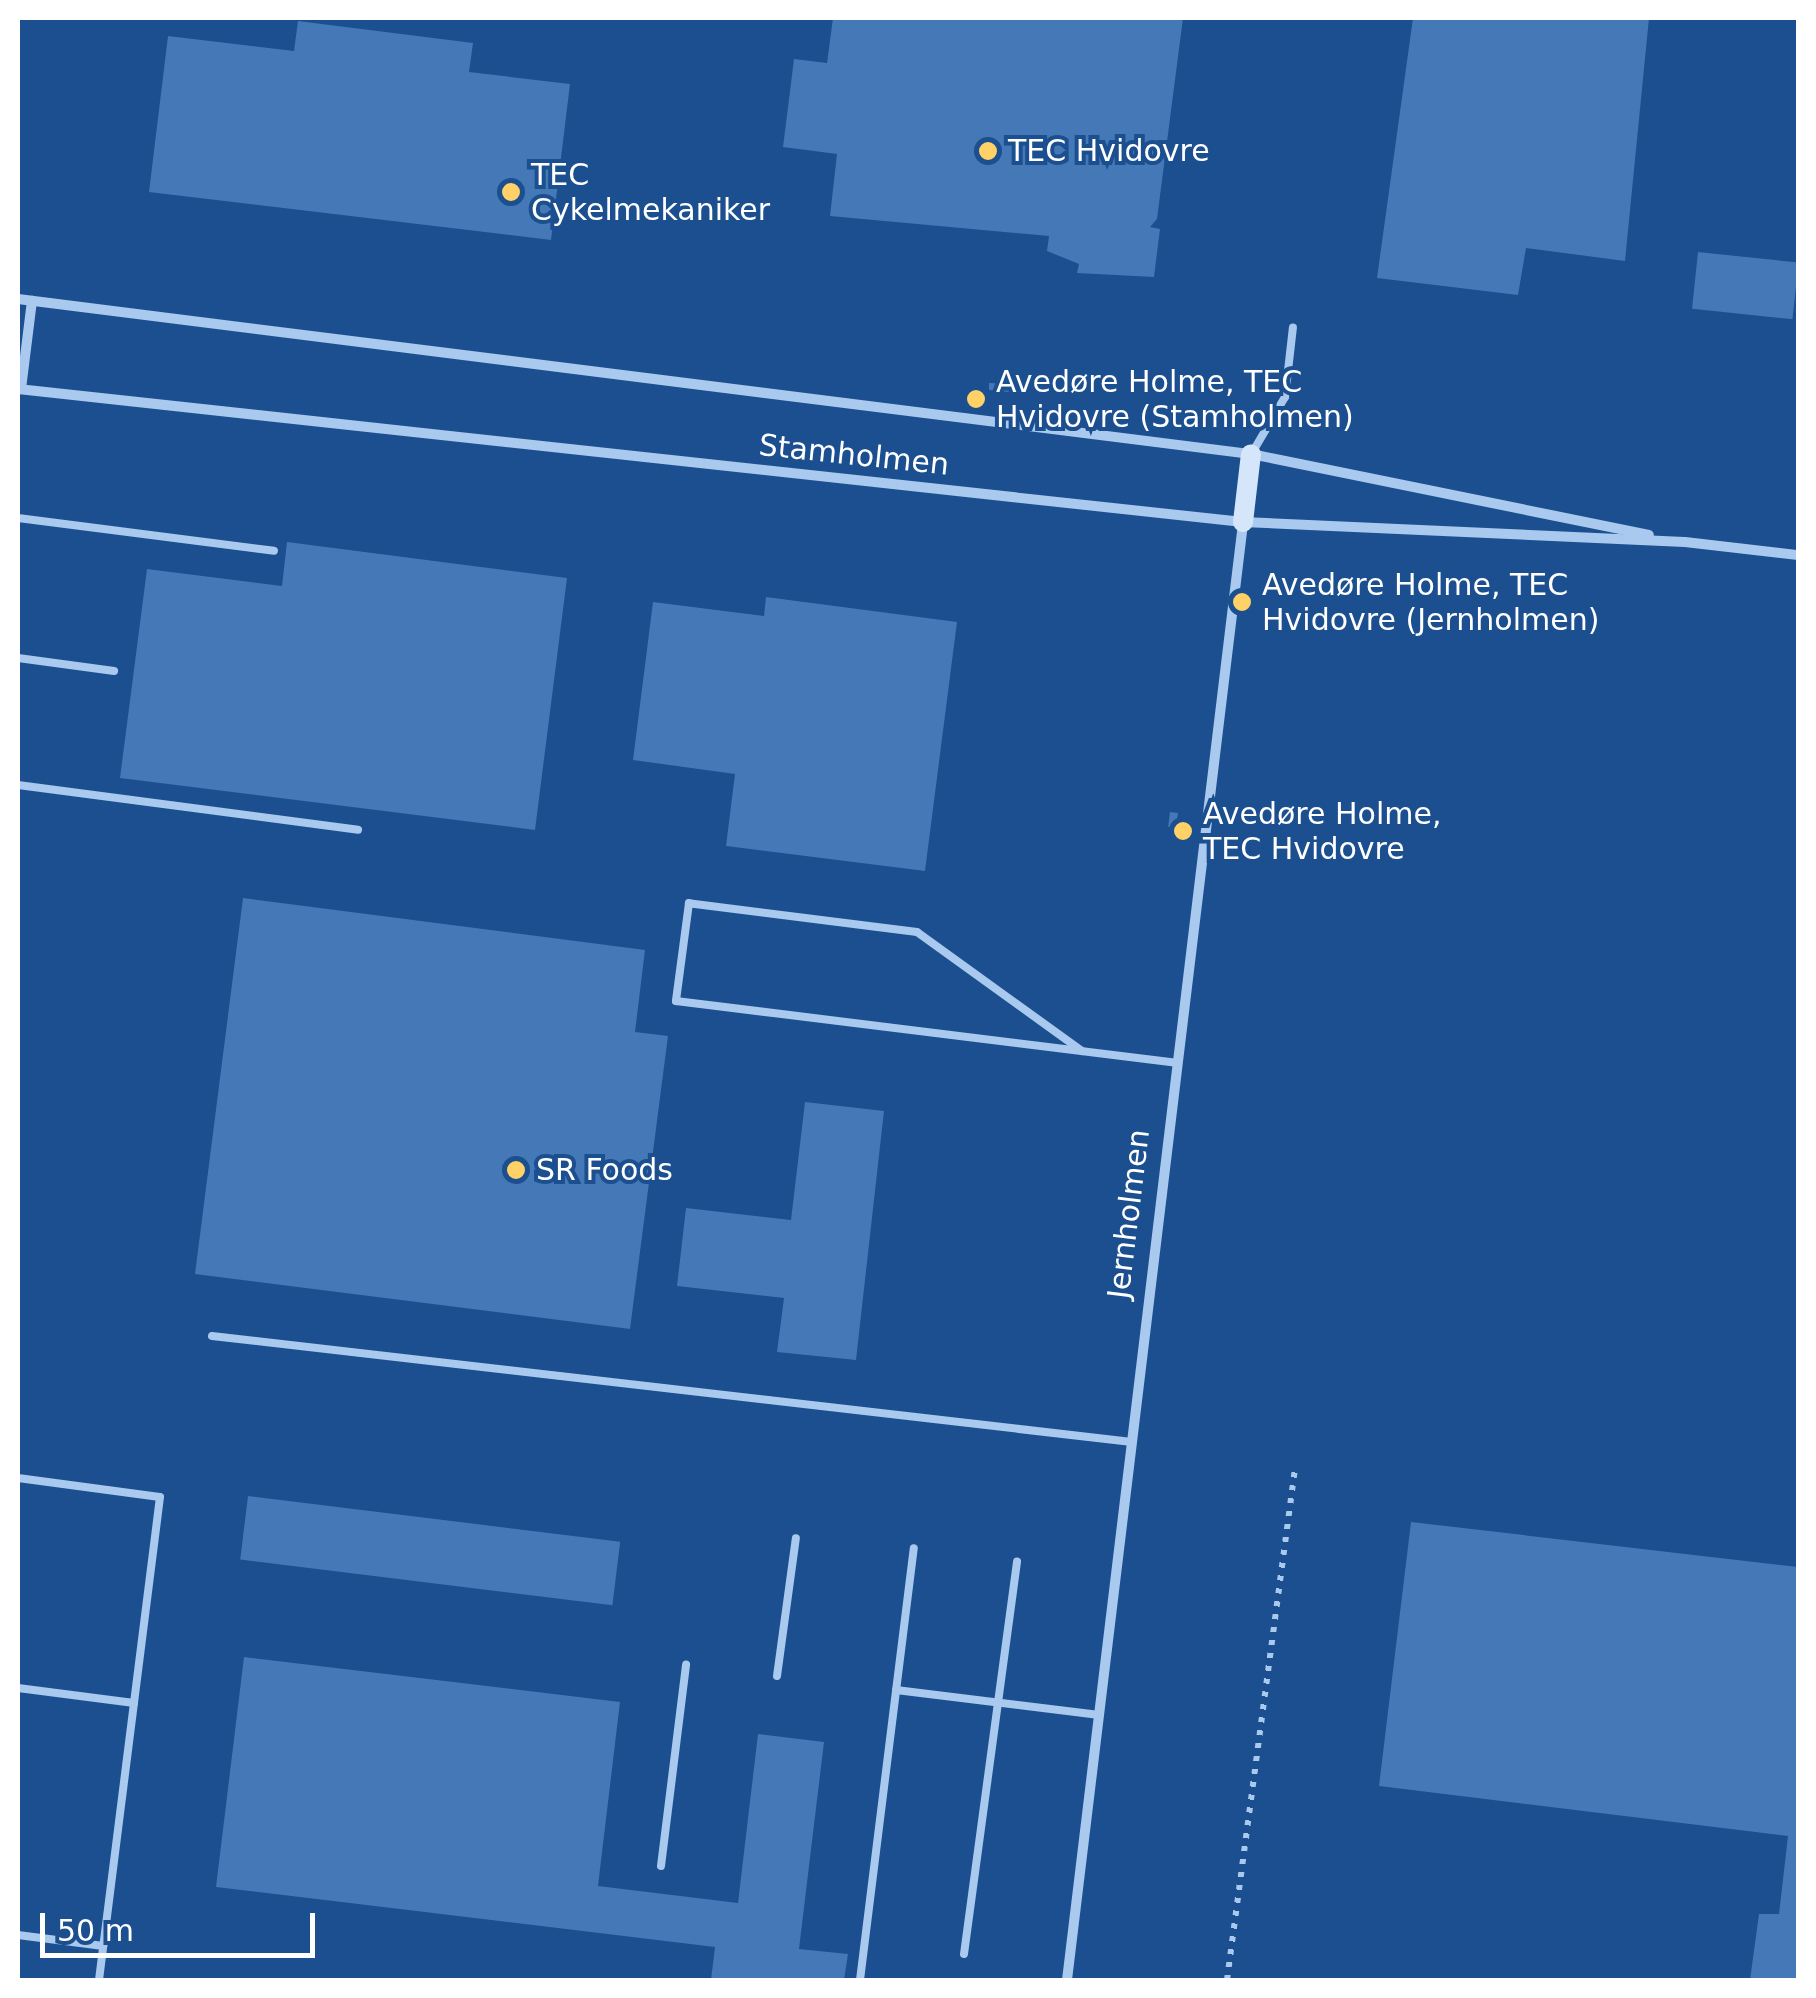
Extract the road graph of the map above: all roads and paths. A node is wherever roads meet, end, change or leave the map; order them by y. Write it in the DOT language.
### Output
graph roads {
  1 [pos="18,299"];
  2 [pos="32,301"];
  3 [pos="1293,327"];
  4 [pos="19,389"];
  5 [pos="1252,454"];
  6 [pos="18,518"];
  7 [pos="1244,522"];
  8 [pos="1685,542"];
  9 [pos="274,551"];
  10 [pos="1798,555"];
  11 [pos="18,658"];
  12 [pos="114,671"];
  13 [pos="18,785"];
  14 [pos="358,830"];
  15 [pos="1082,1051"];
  16 [pos="1178,1064"];
  17 [pos="212,1336"];
  18 [pos="1132,1442"];
  19 [pos="1296,1468"];
  20 [pos="18,1478"];
  21 [pos="796,1538"];
  22 [pos="914,1548"];
  23 [pos="1017,1562"];
  24 [pos="686,1665"];
  25 [pos="778,1676"];
  26 [pos="18,1688"];
  27 [pos="896,1690"];
  28 [pos="134,1703"];
  29 [pos="998,1703"];
  30 [pos="1099,1715"];
  31 [pos="662,1866"];
  32 [pos="18,1935"];
  33 [pos="103,1946"];
  34 [pos="964,1954"];
  35 [pos="99,1980"];
  36 [pos="860,1980"];
  37 [pos="1067,1980"];
  38 [pos="1227,1980"];
  1 -- 2 [label="street, Stamholmen"];
  2 -- 4 [label="street, Stamholmen"];
  2 -- 5 [label="street, Stamholmen"];
  3 -- 5 [label="lane"];
  4 -- 7 [label="street, Stamholmen"];
  5 -- 7 [label="street, Jernholmen"];
  5 -- 8 [label="street, Stamholmen"];
  6 -- 9 [label="lane"];
  7 -- 8 [label="street, Stamholmen"];
  7 -- 16 [label="street, Jernholmen"];
  8 -- 10 [label="street, Stamholmen"];
  11 -- 12 [label="lane"];
  13 -- 14 [label="lane"];
  15 -- 15 [label="lane"];
  15 -- 16 [label="lane"];
  16 -- 18 [label="street, Jernholmen"];
  17 -- 18 [label="lane"];
  18 -- 30 [label="street, Jernholmen"];
  19 -- 38 [label="path"];
  20 -- 28 [label="lane"];
  21 -- 25 [label="lane"];
  22 -- 27 [label="lane"];
  23 -- 29 [label="lane"];
  24 -- 31 [label="lane"];
  26 -- 28 [label="lane"];
  27 -- 29 [label="lane"];
  27 -- 36 [label="lane"];
  28 -- 33 [label="lane"];
  29 -- 30 [label="lane"];
  29 -- 34 [label="lane"];
  30 -- 37 [label="street, Jernholmen"];
  32 -- 33 [label="lane"];
  33 -- 35 [label="lane"];
}
